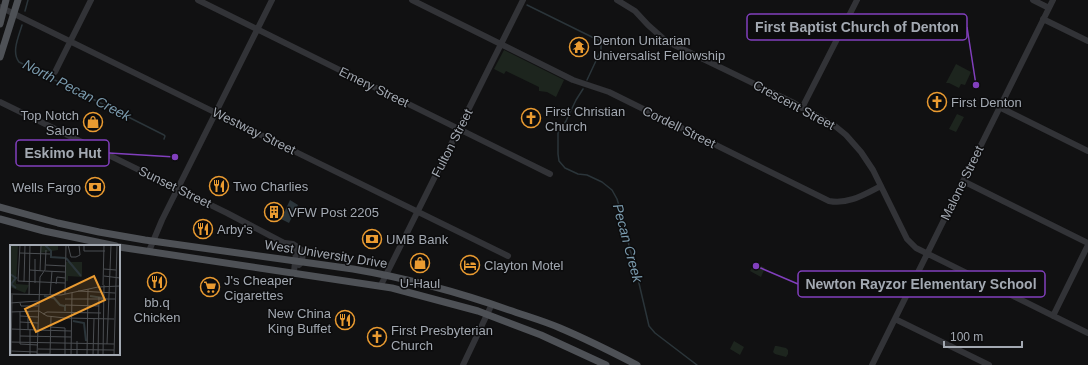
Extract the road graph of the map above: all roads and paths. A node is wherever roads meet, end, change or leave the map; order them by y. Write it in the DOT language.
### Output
graph roads {
  1 [pos="6,0"];
  2 [pos="18,0"];
  3 [pos="91,0"];
  4 [pos="198,0"];
  5 [pos="272,0"];
  6 [pos="412,0"];
  7 [pos="523,0"];
  8 [pos="617,0"];
  9 [pos="857,0"];
  10 [pos="1033,0"];
  11 [pos="1052,0"];
  12 [pos="2,8"];
  13 [pos="1049,8"];
  14 [pos="14,13"];
  15 [pos="1043,19"];
  16 [pos="0,24"];
  17 [pos="257,29"];
  18 [pos="1088,41"];
  19 [pos="71,42"];
  20 [pos="501,44"];
  21 [pos="0,57"];
  22 [pos="55,72"];
  23 [pos="0,102"];
  24 [pos="999,107"];
  25 [pos="802,108"];
  26 [pos="216,112"];
  27 [pos="459,129"];
  28 [pos="1088,150"];
  29 [pos="550,174"];
  30 [pos="963,181"];
  31 [pos="881,186"];
  32 [pos="178,189"];
  33 [pos="0,207"];
  34 [pos="417,212"];
  35 [pos="0,219"];
  36 [pos="153,241"];
  37 [pos="1088,244"];
  38 [pos="111,245"];
  39 [pos="120,246"];
  40 [pos="149,251"];
  41 [pos="927,254"];
  42 [pos="508,256"];
  43 [pos="299,261"];
  44 [pos="294,272"];
  45 [pos="386,275"];
  46 [pos="381,285"];
  47 [pos="492,304"];
  48 [pos="487,314"];
  49 [pos="1053,316"];
  50 [pos="895,319"];
  51 [pos="1088,333"];
  52 [pos="463,365"];
  53 [pos="606,365"];
  54 [pos="637,365"];
  55 [pos="872,365"];
  56 [pos="989,365"];
  1 -- 12 [label="main road"];
  2 -- 14 [label="main road"];
  3 -- 19 [label="street"];
  4 -- 17 [label="street, Emery Street"];
  5 -- 17 [label="street"];
  6 -- 20 [label="street, Cordell Street"];
  7 -- 20 [label="street, Fulton Street"];
  8 -- 25 [label="street, Crescent Street"];
  9 -- 25 [label="street"];
  10 -- 13 [label="street"];
  11 -- 13 [label="street, Malone Street"];
  12 -- 14 [label="street, Westway Street"];
  12 -- 16 [label="main road"];
  13 -- 15 [label="street, Malone Street"];
  14 -- 19 [label="street, Westway Street"];
  14 -- 21 [label="main road"];
  15 -- 18 [label="street"];
  15 -- 24 [label="street, Malone Street"];
  17 -- 26 [label="street"];
  17 -- 27 [label="street, Emery Street"];
  19 -- 22 [label="street"];
  19 -- 26 [label="street, Westway Street"];
  20 -- 27 [label="street, Fulton Street"];
  20 -- 31 [label="street, Cordell Street"];
  23 -- 32 [label="street, Sunset Street"];
  24 -- 28 [label="street"];
  24 -- 30 [label="street, Malone Street"];
  25 -- 31 [label="street, Crescent Street"];
  26 -- 32 [label="street"];
  26 -- 34 [label="street, Westway Street"];
  27 -- 29 [label="street, Emery Street"];
  27 -- 34 [label="street, Fulton Street"];
  30 -- 37 [label="street"];
  30 -- 41 [label="street, Malone Street"];
  31 -- 41 [label="street, Crescent Street"];
  32 -- 36 [label="street"];
  32 -- 43 [label="street, Sunset Street"];
  33 -- 36 [label="main road, West University Drive"];
  34 -- 42 [label="street, Westway Street"];
  34 -- 45 [label="street, Fulton Street"];
  35 -- 38 [label="main road"];
  36 -- 40 [label="street"];
  36 -- 43 [label="main road, West University Drive"];
  37 -- 49 [label="street"];
  39 -- 40 [label="main road, West University Drive"];
  40 -- 44 [label="main road, West University Drive"];
  41 -- 49 [label="street"];
  41 -- 50 [label="street, Malone Street"];
  43 -- 44 [label="street"];
  43 -- 45 [label="main road, West University Drive"];
  44 -- 46 [label="main road, West University Drive"];
  45 -- 46 [label="street, Fulton Street"];
  45 -- 47 [label="main road, West University Drive"];
  46 -- 48 [label="main road, West University Drive"];
  47 -- 48 [label="street"];
  47 -- 54 [label="main road, West University Drive"];
  48 -- 52 [label="street"];
  48 -- 53 [label="main road, West University Drive"];
  49 -- 51 [label="street"];
  50 -- 55 [label="street, Malone Street"];
  50 -- 56 [label="street"];
}
